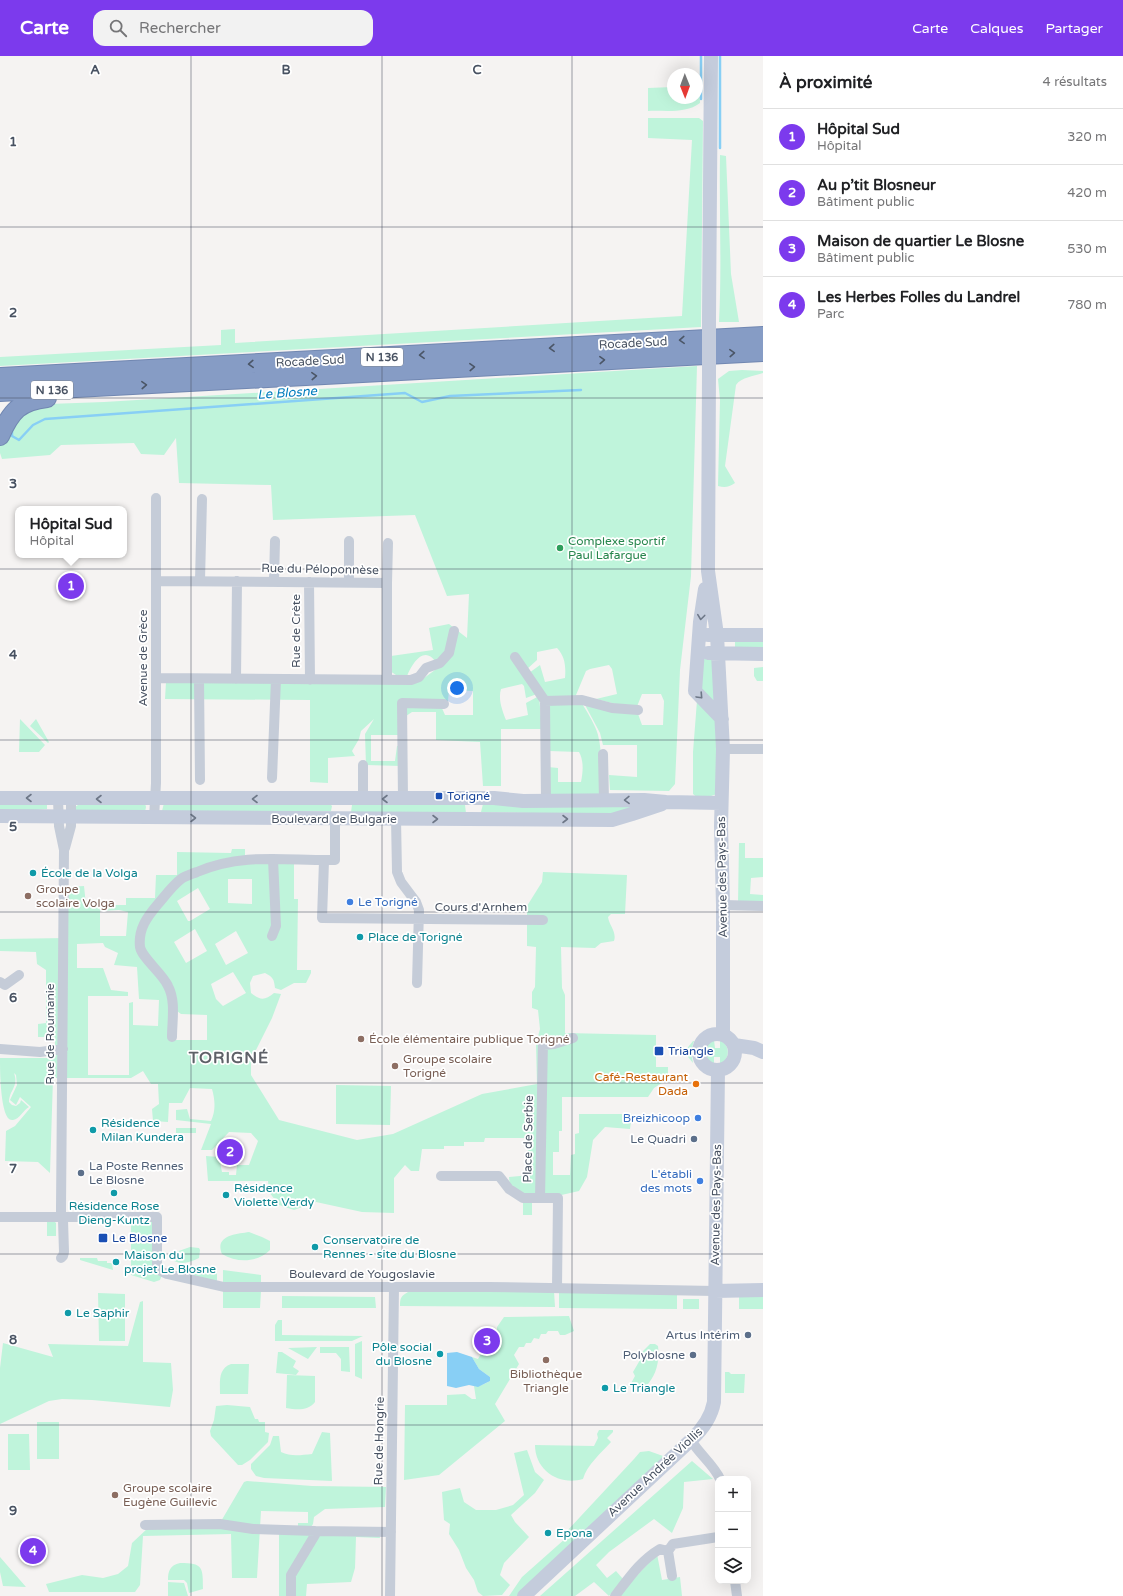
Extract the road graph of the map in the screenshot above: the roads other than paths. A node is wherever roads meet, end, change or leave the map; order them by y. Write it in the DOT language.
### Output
graph roads {
  1 [pos="711,56"];
  2 [pos="763,336"];
  3 [pos="763,352"];
  4 [pos="0,377"];
  5 [pos="105,387"];
  6 [pos="0,392"];
  7 [pos="0,436"];
  8 [pos="156,498"];
  9 [pos="202,499"];
  10 [pos="275,541"];
  11 [pos="349,541"];
  12 [pos="388,543"];
  13 [pos="708,571"];
  14 [pos="156,581"];
  15 [pos="200,581"];
  16 [pos="237,581"];
  17 [pos="274,581"];
  18 [pos="309,582"];
  19 [pos="349,582"];
  20 [pos="387,583"];
  21 [pos="454,631"];
  22 [pos="700,635"];
  23 [pos="717,635"];
  24 [pos="763,635"];
  25 [pos="698,653"];
  26 [pos="717,654"];
  27 [pos="763,654"];
  28 [pos="515,658"];
  29 [pos="156,678"];
  30 [pos="199,679"];
  31 [pos="236,679"];
  32 [pos="276,680"];
  33 [pos="310,680"];
  34 [pos="387,680"];
  35 [pos="545,701"];
  36 [pos="444,704"];
  37 [pos="638,710"];
  38 [pos="722,719"];
  39 [pos="723,749"];
  40 [pos="763,749"];
  41 [pos="603,754"];
  42 [pos="363,766"];
  43 [pos="272,778"];
  44 [pos="200,780"];
  45 [pos="0,798"];
  46 [pos="64,799"];
  47 [pos="155,799"];
  48 [pos="363,799"];
  49 [pos="403,799"];
  50 [pos="546,800"];
  51 [pos="604,800"];
  52 [pos="666,802"];
  53 [pos="721,803"];
  54 [pos="0,816"];
  55 [pos="65,817"];
  56 [pos="154,818"];
  57 [pos="335,819"];
  58 [pos="396,819"];
  59 [pos="274,859"];
  60 [pos="324,860"];
  61 [pos="723,906"];
  62 [pos="763,906"];
  63 [pos="419,919"];
  64 [pos="543,920"];
  65 [pos="272,936"];
  66 [pos="19,975"];
  67 [pos="0,982"];
  68 [pos="417,983"];
  69 [pos="723,1035"];
  70 [pos="172,1037"];
  71 [pos="573,1038"];
  72 [pos="0,1049"];
  73 [pos="63,1049"];
  74 [pos="734,1052"];
  75 [pos="763,1052"];
  76 [pos="718,1070"];
  77 [pos="441,1176"];
  78 [pos="540,1198"];
  79 [pos="0,1217"];
  80 [pos="61,1217"];
  81 [pos="394,1287"];
  82 [pos="557,1288"];
  83 [pos="763,1290"];
  84 [pos="715,1291"];
  85 [pos="691,1440"];
  86 [pos="718,1476"];
  87 [pos="145,1525"];
  88 [pos="315,1530"];
  89 [pos="391,1532"];
  90 [pos="715,1537"];
  91 [pos="668,1551"];
  92 [pos="672,1576"];
  93 [pos="735,1584"];
  94 [pos="291,1596"];
  95 [pos="390,1596"];
  96 [pos="524,1596"];
  97 [pos="615,1596"];
  98 [pos="737,1596"];
  1 -- 13 [label="main road, Avenue des Pays-Bas, bridge"];
  2 -- 4 [label="highway, Rocade Sud / N 136, one-way"];
  5 -- 3 [label="highway, Rocade Sud / N 136, one-way"];
  5 -- 6 [label="highway, Rocade Sud / N 136"];
  5 -- 7 [label="highway"];
  8 -- 14 [label="street, Avenue de Grèce"];
  9 -- 15 [label="street"];
  10 -- 17 [label="street"];
  11 -- 19 [label="street"];
  12 -- 20 [label="street"];
  13 -- 22 [label="main road, Avenue des Pays-Bas, one-way"];
  13 -- 23 [label="main road, Avenue des Pays-Bas"];
  14 -- 15 [label="street, Rue du Péloponnèse"];
  14 -- 29 [label="street, Avenue de Grèce"];
  15 -- 16 [label="street, Rue du Péloponnèse"];
  16 -- 17 [label="street, Rue du Péloponnèse"];
  16 -- 31 [label="street"];
  17 -- 18 [label="street, Rue du Péloponnèse"];
  18 -- 19 [label="street, Rue du Péloponnèse"];
  18 -- 33 [label="street, Rue de Crète"];
  19 -- 20 [label="street, Rue du Péloponnèse"];
  20 -- 34 [label="street, Rue du Péloponnèse"];
  21 -- 34 [label="street"];
  22 -- 23 [label="main road"];
  22 -- 25 [label="main road, Avenue des Pays-Bas"];
  23 -- 24 [label="main road"];
  23 -- 26 [label="main road, Avenue des Pays-Bas"];
  25 -- 26 [label="main road"];
  25 -- 38 [label="main road, Avenue des Pays-Bas, one-way"];
  26 -- 27 [label="main road"];
  26 -- 38 [label="main road, Avenue des Pays-Bas"];
  28 -- 35 [label="street"];
  29 -- 30 [label="street"];
  29 -- 47 [label="street, Avenue de Grèce"];
  30 -- 31 [label="street"];
  30 -- 44 [label="street"];
  31 -- 32 [label="street"];
  32 -- 33 [label="street"];
  32 -- 43 [label="street"];
  33 -- 34 [label="street"];
  35 -- 37 [label="street"];
  35 -- 50 [label="street"];
  36 -- 49 [label="street"];
  38 -- 39 [label="main road, Avenue des Pays-Bas"];
  39 -- 40 [label="street"];
  39 -- 53 [label="main road, Avenue des Pays-Bas"];
  41 -- 51 [label="street"];
  42 -- 48 [label="street"];
  46 -- 45 [label="main road, Boulevard de Bulgarie, one-way"];
  47 -- 46 [label="main road, Boulevard de Bulgarie, one-way"];
  46 -- 55 [label="street, Rue de Roumanie"];
  48 -- 47 [label="main road, Boulevard de Bulgarie, one-way"];
  47 -- 56 [label="street, Avenue de Grèce"];
  49 -- 48 [label="main road, Boulevard de Bulgarie, one-way"];
  49 -- 50 [label="main road, Boulevard de Bulgarie"];
  50 -- 51 [label="main road, Boulevard de Bulgarie"];
  52 -- 51 [label="main road, Boulevard de Bulgarie, one-way"];
  52 -- 53 [label="main road, Boulevard de Bulgarie"];
  58 -- 52 [label="main road, Boulevard de Bulgarie, one-way"];
  53 -- 61 [label="main road, Avenue des Pays-Bas"];
  54 -- 55 [label="main road, Boulevard de Bulgarie"];
  55 -- 56 [label="main road, Boulevard de Bulgarie"];
  55 -- 73 [label="street, Rue de Roumanie"];
  56 -- 57 [label="main road, Boulevard de Bulgarie, one-way"];
  57 -- 58 [label="main road, Boulevard de Bulgarie"];
  57 -- 60 [label="street"];
  58 -- 63 [label="street"];
  59 -- 60 [label="street"];
  59 -- 65 [label="street"];
  59 -- 70 [label="street"];
  60 -- 63 [label="street"];
  61 -- 62 [label="street"];
  61 -- 69 [label="main road, Avenue des Pays-Bas"];
  63 -- 64 [label="street, Cours d'Arnhem"];
  63 -- 68 [label="street"];
  66 -- 67 [label="street"];
  69 -- 74 [label="main road"];
  69 -- 76 [label="main road"];
  71 -- 78 [label="street, Place de Serbie"];
  72 -- 73 [label="street"];
  73 -- 80 [label="street, Rue de Roumanie"];
  74 -- 75 [label="main road"];
  74 -- 76 [label="main road"];
  76 -- 84 [label="main road, Avenue des Pays-Bas"];
  77 -- 78 [label="street, Place de Serbie"];
  78 -- 82 [label="street, Place de Serbie"];
  79 -- 80 [label="street"];
  80 -- 81 [label="street, Boulevard de Yougoslavie"];
  81 -- 82 [label="street, Boulevard de Yougoslavie"];
  81 -- 89 [label="street, Rue de Hongrie"];
  82 -- 84 [label="street, Boulevard de Yougoslavie"];
  83 -- 84 [label="main road"];
  84 -- 85 [label="main road, Avenue Andrée Viollis"];
  85 -- 86 [label="street"];
  85 -- 96 [label="main road, Avenue Andrée Viollis"];
  87 -- 88 [label="street"];
  88 -- 89 [label="street"];
  88 -- 94 [label="street"];
  89 -- 95 [label="street, Rue de Hongrie"];
  90 -- 91 [label="street"];
  91 -- 92 [label="street"];
  91 -- 97 [label="street"];
  93 -- 98 [label="street"];
}
